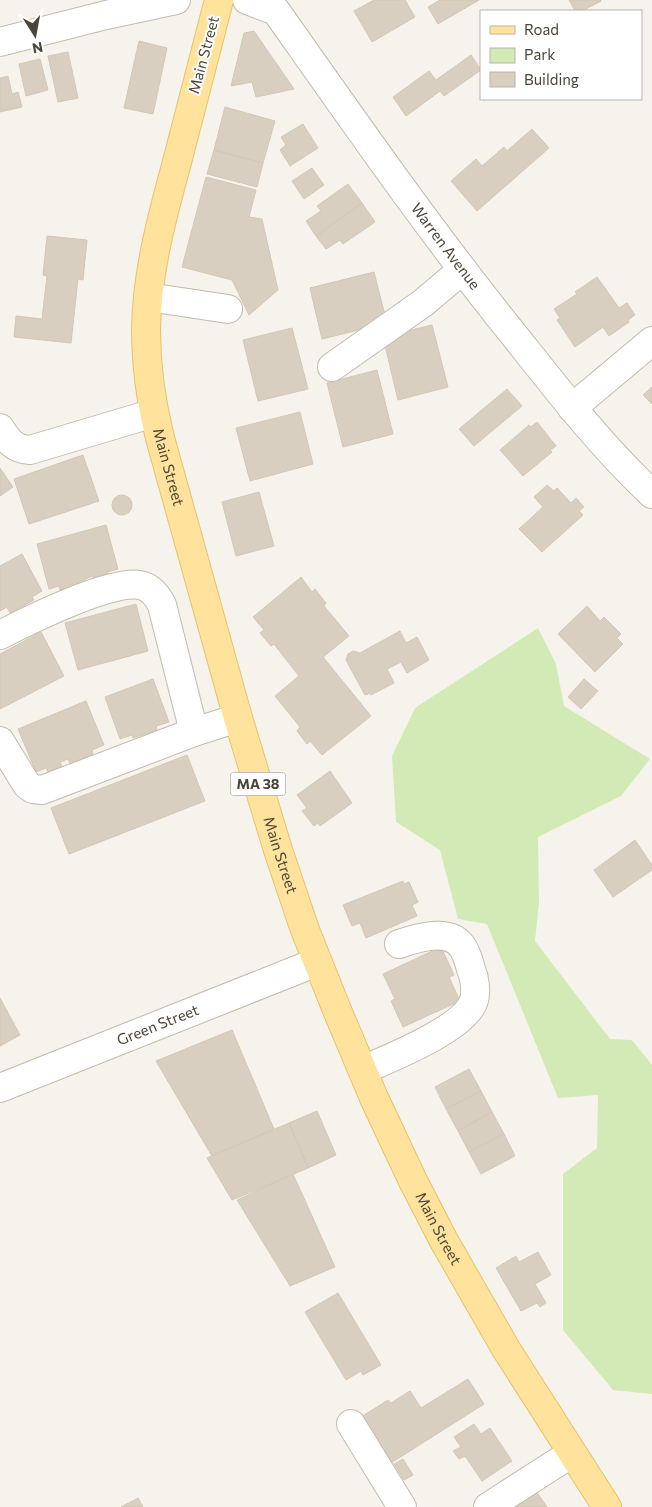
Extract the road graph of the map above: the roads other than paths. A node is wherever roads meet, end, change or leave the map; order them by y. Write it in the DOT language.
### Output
graph roads {
  1 [pos="176,0"];
  2 [pos="219,0"];
  3 [pos="247,0"];
  4 [pos="287,6"];
  5 [pos="0,42"];
  6 [pos="462,270"];
  7 [pos="148,297"];
  8 [pos="228,309"];
  9 [pos="652,341"];
  10 [pos="332,366"];
  11 [pos="572,408"];
  12 [pos="154,413"];
  13 [pos="0,428"];
  14 [pos="652,494"];
  15 [pos="0,634"];
  16 [pos="238,718"];
  17 [pos="194,732"];
  18 [pos="0,741"];
  19 [pos="399,944"];
  20 [pos="317,962"];
  21 [pos="362,1070"];
  22 [pos="0,1088"];
  23 [pos="351,1424"];
  24 [pos="572,1453"];
  25 [pos="402,1507"];
  26 [pos="488,1507"];
  27 [pos="607,1507"];
  1 -- 5 [label="street"];
  2 -- 7 [label="main road, Main Street / MA 38"];
  3 -- 4 [label="street, Warren Avenue"];
  4 -- 6 [label="street, Warren Avenue"];
  6 -- 10 [label="street"];
  6 -- 11 [label="street, Warren Avenue"];
  7 -- 8 [label="street"];
  7 -- 12 [label="main road, Main Street / MA 38"];
  9 -- 11 [label="street"];
  11 -- 14 [label="street, Warren Avenue"];
  12 -- 13 [label="street"];
  12 -- 16 [label="main road, Main Street / MA 38"];
  15 -- 17 [label="street"];
  16 -- 17 [label="street"];
  16 -- 20 [label="main road, Main Street / MA 38"];
  17 -- 18 [label="street"];
  19 -- 21 [label="street"];
  20 -- 21 [label="main road, Main Street / MA 38"];
  20 -- 22 [label="street, Green Street"];
  21 -- 24 [label="main road, Main Street / MA 38"];
  23 -- 25 [label="street"];
  24 -- 26 [label="street"];
  24 -- 27 [label="main road, Main Street / MA 38"];
}
